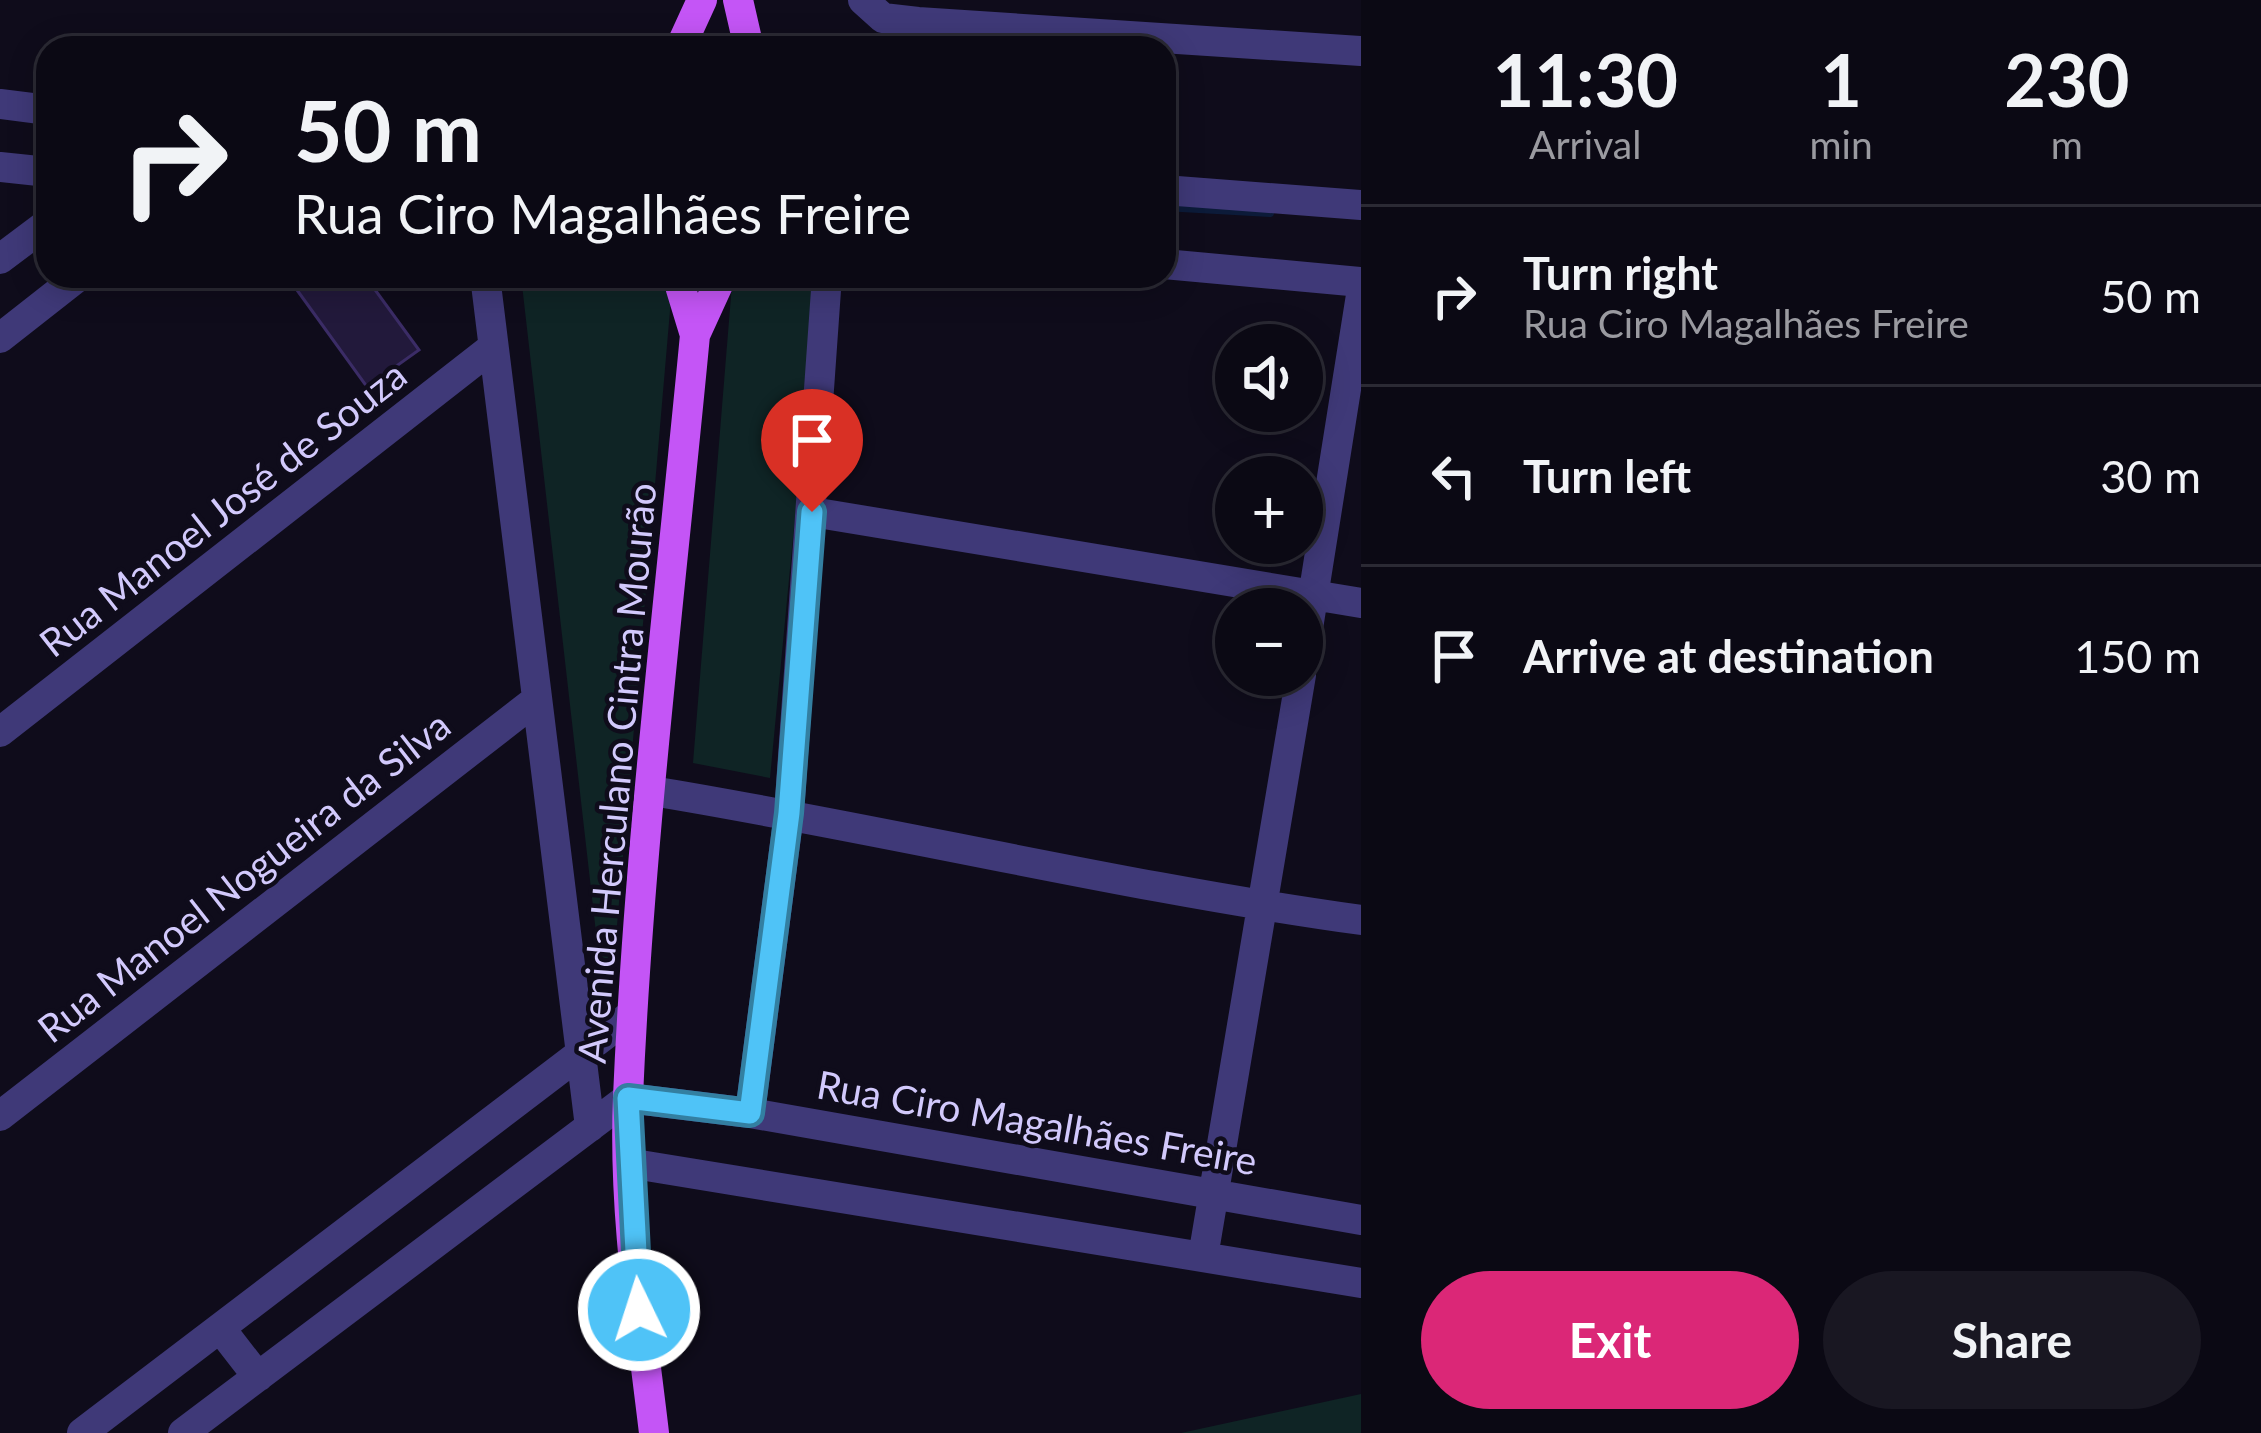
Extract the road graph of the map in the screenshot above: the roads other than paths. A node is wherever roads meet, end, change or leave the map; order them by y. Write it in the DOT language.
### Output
graph roads {
  1 [pos="702,0"];
  2 [pos="738,0"];
  3 [pos="863,0"];
  4 [pos="686,36"];
  5 [pos="746,36"];
  6 [pos="1132,36"];
  7 [pos="1176,39"];
  8 [pos="1361,51"];
  9 [pos="0,104"];
  10 [pos="36,108"];
  11 [pos="0,167"];
  12 [pos="36,171"];
  13 [pos="1176,191"];
  14 [pos="1361,205"];
  15 [pos="36,232"];
  16 [pos="0,259"];
  17 [pos="1176,265"];
  18 [pos="1361,281"];
  19 [pos="64,288"];
  20 [pos="486,288"];
  21 [pos="680,288"];
  22 [pos="717,288"];
  23 [pos="826,288"];
  24 [pos="1361,295"];
  25 [pos="695,335"];
  26 [pos="0,338"];
  27 [pos="493,347"];
  28 [pos="812,512"];
  29 [pos="1276,588"];
  30 [pos="1314,588"];
  31 [pos="1323,596"];
  32 [pos="1361,603"];
  33 [pos="1297,696"];
  34 [pos="536,700"];
  35 [pos="0,732"];
  36 [pos="652,790"];
  37 [pos="789,813"];
  38 [pos="1264,906"];
  39 [pos="1361,920"];
  40 [pos="631,1015"];
  41 [pos="584,1052"];
  42 [pos="628,1098"];
  43 [pos="750,1113"];
  44 [pos="0,1116"];
  45 [pos="590,1127"];
  46 [pos="628,1163"];
  47 [pos="1215,1194"];
  48 [pos="1361,1220"];
  49 [pos="1203,1257"];
  50 [pos="1361,1283"];
  51 [pos="220,1328"];
  52 [pos="258,1377"];
  53 [pos="82,1433"];
  54 [pos="183,1433"];
  55 [pos="654,1433"];
  1 -- 4 [label="main road"];
  2 -- 5 [label="main road"];
  3 -- 6 [label="street"];
  7 -- 8 [label="street"];
  9 -- 10 [label="street"];
  11 -- 12 [label="street"];
  13 -- 14 [label="street"];
  15 -- 16 [label="street"];
  17 -- 18 [label="street"];
  19 -- 26 [label="street"];
  20 -- 27 [label="street, Avenida Herculano Cintra Mourão"];
  21 -- 25 [label="main road, Avenida Herculano Cintra Mourão"];
  22 -- 25 [label="main road, Avenida Herculano Cintra Mourão"];
  23 -- 28 [label="street"];
  24 -- 30 [label="street"];
  25 -- 36 [label="main road, Avenida Herculano Cintra Mourão"];
  27 -- 34 [label="street, Avenida Herculano Cintra Mourão"];
  27 -- 35 [label="street, Rua Manoel José de Souza"];
  28 -- 29 [label="street"];
  28 -- 37 [label="street"];
  31 -- 32 [label="street"];
  33 -- 38 [label="street"];
  34 -- 41 [label="street, Avenida Herculano Cintra Mourão"];
  34 -- 44 [label="street, Rua Manoel Nogueira da Silva"];
  36 -- 37 [label="street"];
  36 -- 40 [label="main road, Avenida Herculano Cintra Mourão"];
  37 -- 38 [label="street"];
  37 -- 43 [label="street"];
  38 -- 39 [label="street"];
  38 -- 47 [label="street"];
  40 -- 41 [label="street"];
  40 -- 42 [label="main road, Avenida Herculano Cintra Mourão"];
  41 -- 45 [label="street, Avenida Herculano Cintra Mourão"];
  41 -- 51 [label="street"];
  42 -- 43 [label="street, Rua Ciro Magalhães Freire"];
  42 -- 45 [label="street"];
  42 -- 46 [label="main road, Avenida Herculano Cintra Mourão"];
  43 -- 47 [label="street, Rua Ciro Magalhães Freire"];
  45 -- 52 [label="street"];
  46 -- 49 [label="street"];
  46 -- 55 [label="main road, Avenida Herculano Cintra Mourão"];
  47 -- 48 [label="street, Rua Ciro Magalhães Freire"];
  47 -- 49 [label="street"];
  49 -- 50 [label="street"];
  51 -- 52 [label="street"];
  51 -- 53 [label="street"];
  52 -- 54 [label="street"];
}
